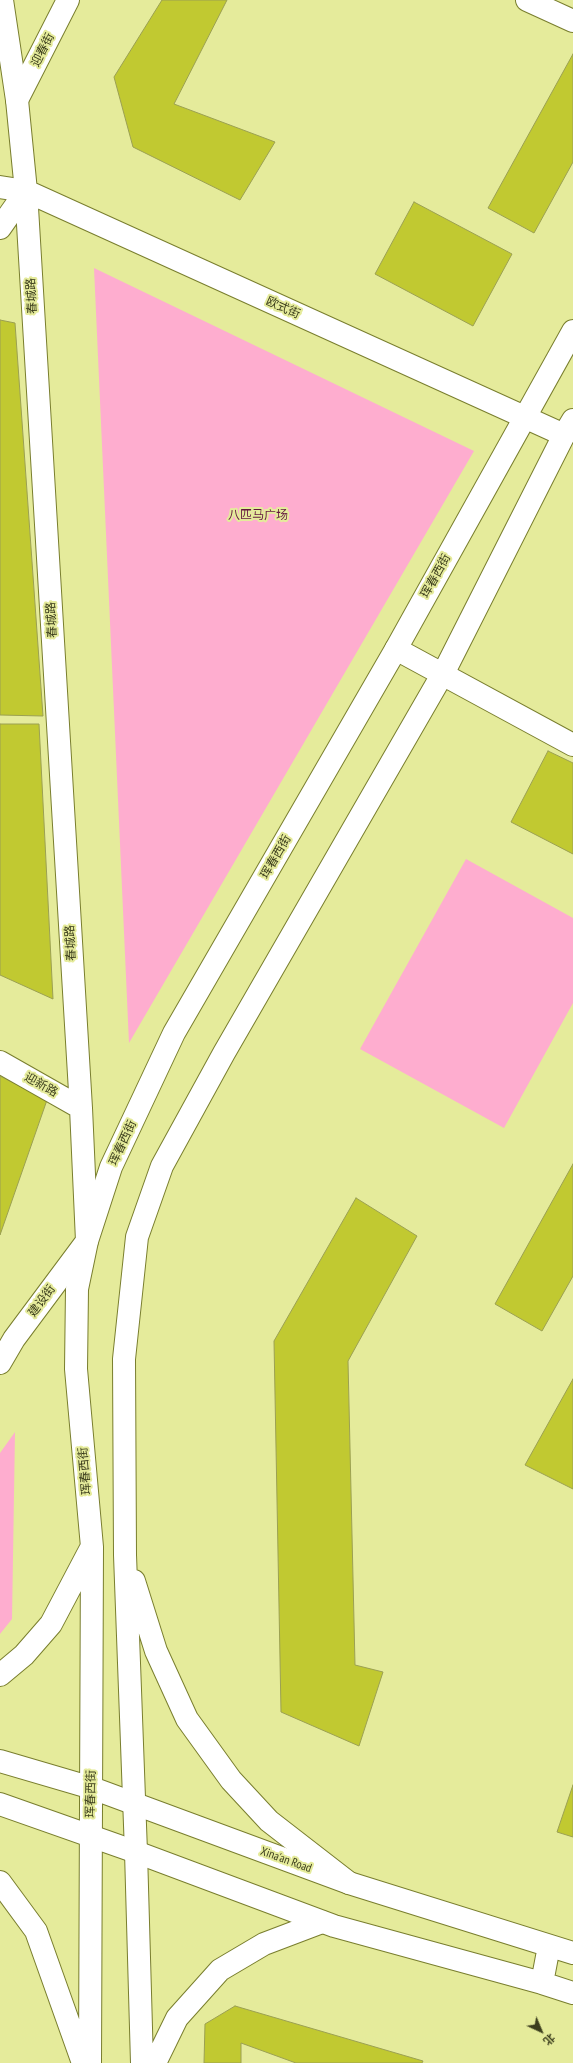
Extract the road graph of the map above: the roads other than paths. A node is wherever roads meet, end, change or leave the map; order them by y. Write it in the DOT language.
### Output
graph roads {
  1 [pos="2,0"];
  2 [pos="68,0"];
  3 [pos="527,0"];
  4 [pos="573,20"];
  5 [pos="17,100"];
  6 [pos="0,187"];
  7 [pos="26,191"];
  8 [pos="0,228"];
  9 [pos="573,331"];
  10 [pos="524,417"];
  11 [pos="568,427"];
  12 [pos="396,648"];
  13 [pos="442,674"];
  14 [pos="573,745"];
  15 [pos="0,1062"];
  16 [pos="81,1108"];
  17 [pos="87,1241"];
  18 [pos="0,1363"];
  19 [pos="92,1547"];
  20 [pos="125,1555"];
  21 [pos="0,1675"];
  22 [pos="0,1761"];
  23 [pos="92,1788"];
  24 [pos="0,1804"];
  25 [pos="134,1804"];
  26 [pos="90,1836"];
  27 [pos="136,1852"];
  28 [pos="0,1882"];
  29 [pos="349,1884"];
  30 [pos="322,1922"];
  31 [pos="549,1946"];
  32 [pos="573,1953"];
  33 [pos="542,1983"];
  34 [pos="573,1993"];
  35 [pos="84,2063"];
  36 [pos="90,2063"];
  37 [pos="142,2063"];
  38 [pos="154,2063"];
  1 -- 5 [label="main road, 春城路"];
  2 -- 5 [label="main road, 迎春街"];
  3 -- 4 [label="main road"];
  5 -- 7 [label="main road, 春城路"];
  6 -- 7 [label="main road, 欧式街"];
  7 -- 8 [label="main road"];
  7 -- 10 [label="main road, 欧式街"];
  7 -- 16 [label="main road, 春城路"];
  9 -- 10 [label="main road, 珲春西街"];
  10 -- 11 [label="main road, 欧式街"];
  10 -- 12 [label="main road, 珲春西街"];
  11 -- 13 [label="main road"];
  12 -- 13 [label="main road"];
  12 -- 17 [label="main road, 珲春西街"];
  13 -- 14 [label="main road"];
  13 -- 20 [label="main road"];
  15 -- 16 [label="main road, 迎新路"];
  16 -- 17 [label="main road, 春城路"];
  17 -- 18 [label="main road, 建设街"];
  17 -- 19 [label="main road, 珲春西街"];
  19 -- 21 [label="main road"];
  19 -- 23 [label="main road, 珲春西街"];
  20 -- 25 [label="main road"];
  20 -- 29 [label="main road"];
  22 -- 23 [label="main road, Xina'an Road"];
  23 -- 25 [label="main road, Xina'an Road"];
  23 -- 26 [label="main road, 珲春西街"];
  24 -- 26 [label="main road"];
  25 -- 27 [label="main road"];
  25 -- 29 [label="main road, Xina'an Road"];
  26 -- 27 [label="main road"];
  26 -- 36 [label="main road, 珲春西街"];
  27 -- 30 [label="main road"];
  27 -- 37 [label="main road"];
  28 -- 35 [label="main road"];
  29 -- 31 [label="main road, Xina'an Road"];
  30 -- 33 [label="main road"];
  30 -- 38 [label="main road"];
  31 -- 32 [label="main road, Xina'an Road"];
  31 -- 33 [label="main road"];
  33 -- 34 [label="main road"];
}
